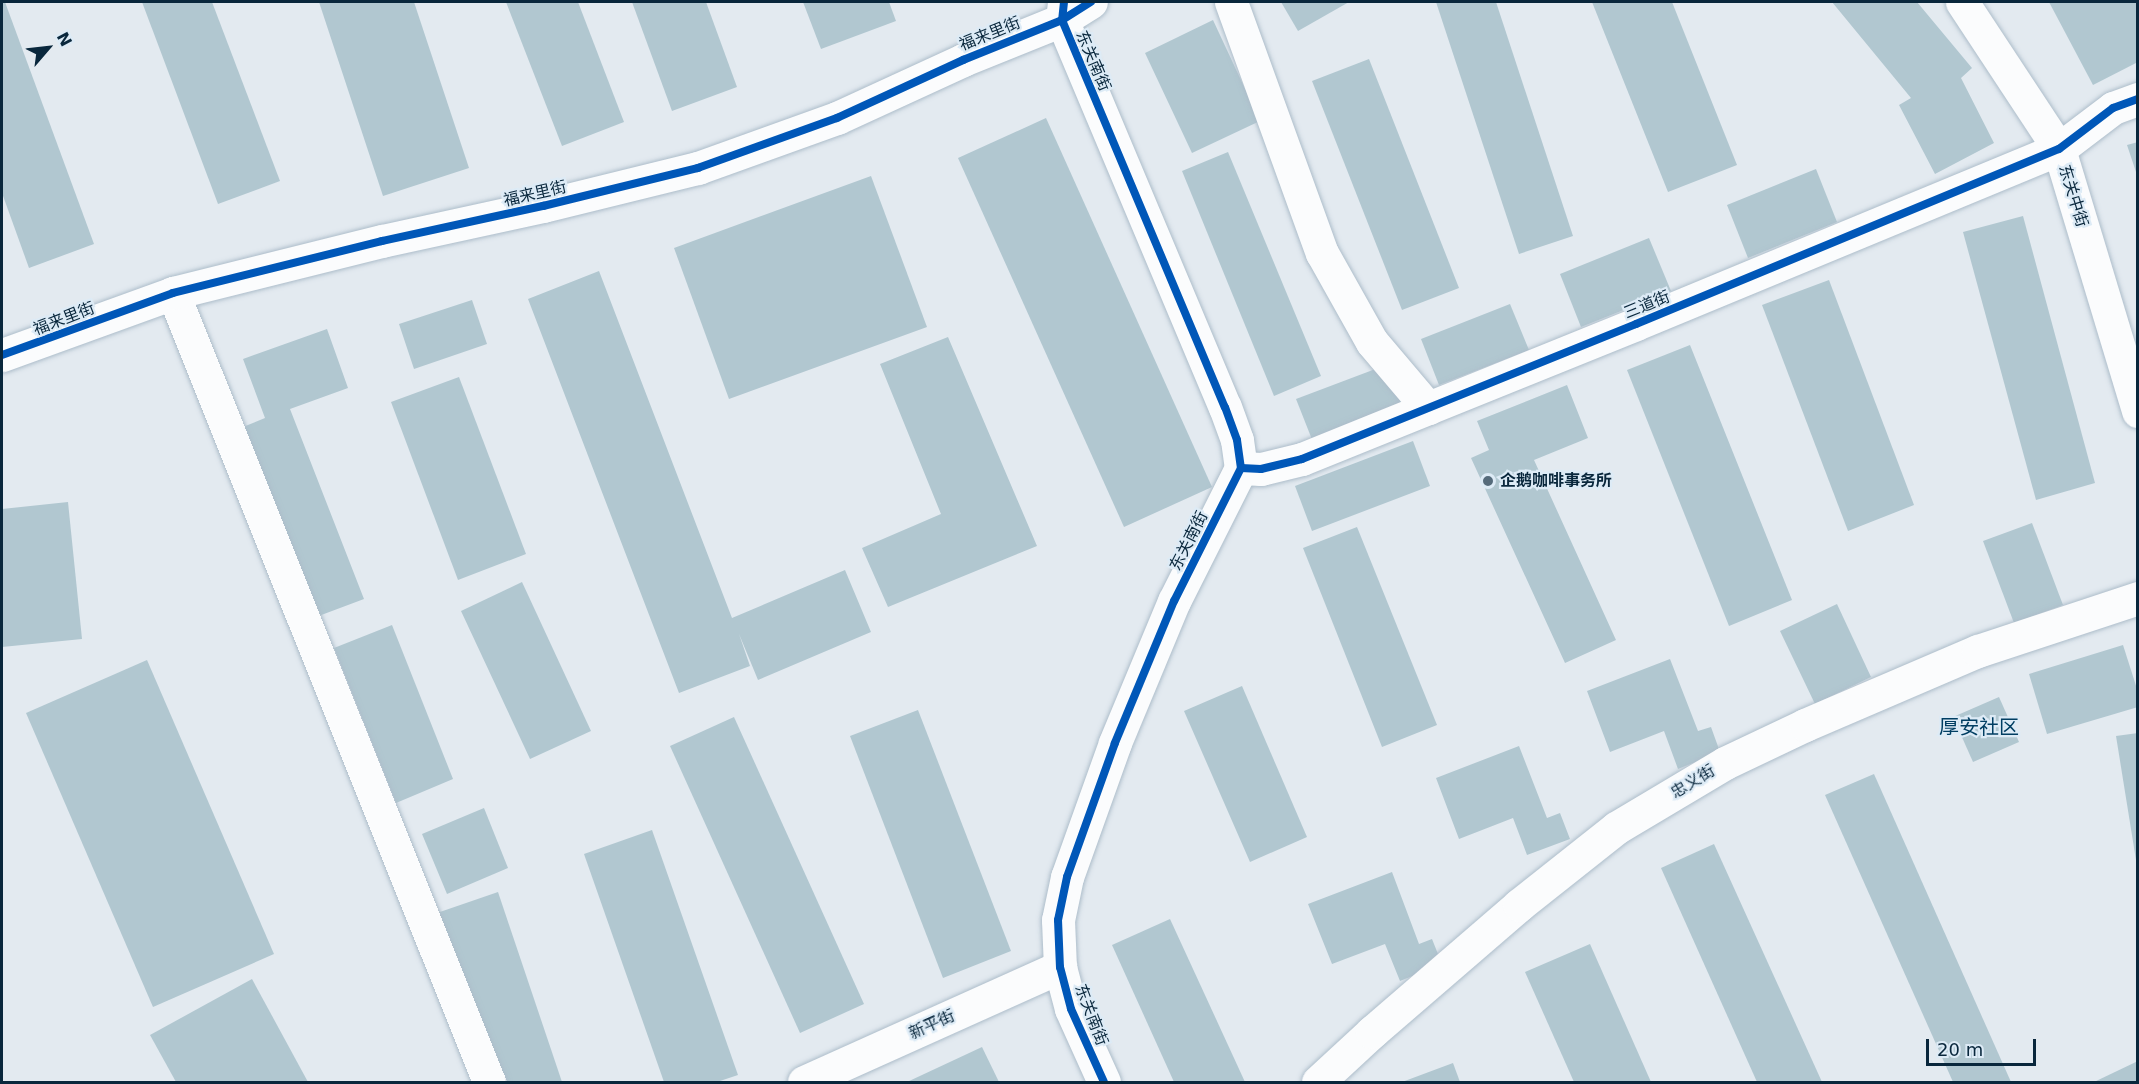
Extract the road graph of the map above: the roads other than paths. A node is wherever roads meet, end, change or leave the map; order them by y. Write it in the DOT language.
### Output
graph roads {
  1 [pos="1091,2"];
  2 [pos="1231,2"];
  3 [pos="1962,2"];
  4 [pos="1063,11"];
  5 [pos="2138,99"];
  6 [pos="2059,149"];
  7 [pos="173,292"];
  8 [pos="2,355"];
  9 [pos="1428,408"];
  10 [pos="2138,411"];
  11 [pos="1241,468"];
  12 [pos="2138,598"];
  13 [pos="1060,967"];
  14 [pos="489,1083"];
  15 [pos="804,1083"];
  16 [pos="1104,1083"];
  17 [pos="1318,1083"];
  1 -- 4 [label="street, 福来里街"];
  2 -- 9 [label="street"];
  3 -- 6 [label="street, 东关中街"];
  4 -- 7 [label="street, 福来里街"];
  4 -- 11 [label="street, 东关南街"];
  5 -- 6 [label="street, 三道街"];
  6 -- 9 [label="street, 三道街"];
  6 -- 10 [label="street, 东关中街"];
  7 -- 8 [label="street, 福来里街"];
  7 -- 14 [label="street"];
  9 -- 11 [label="street, 三道街"];
  11 -- 13 [label="street, 东关南街"];
  12 -- 17 [label="street, 忠义街"];
  13 -- 15 [label="street, 新平街"];
  13 -- 16 [label="street, 东关南街"];
}
